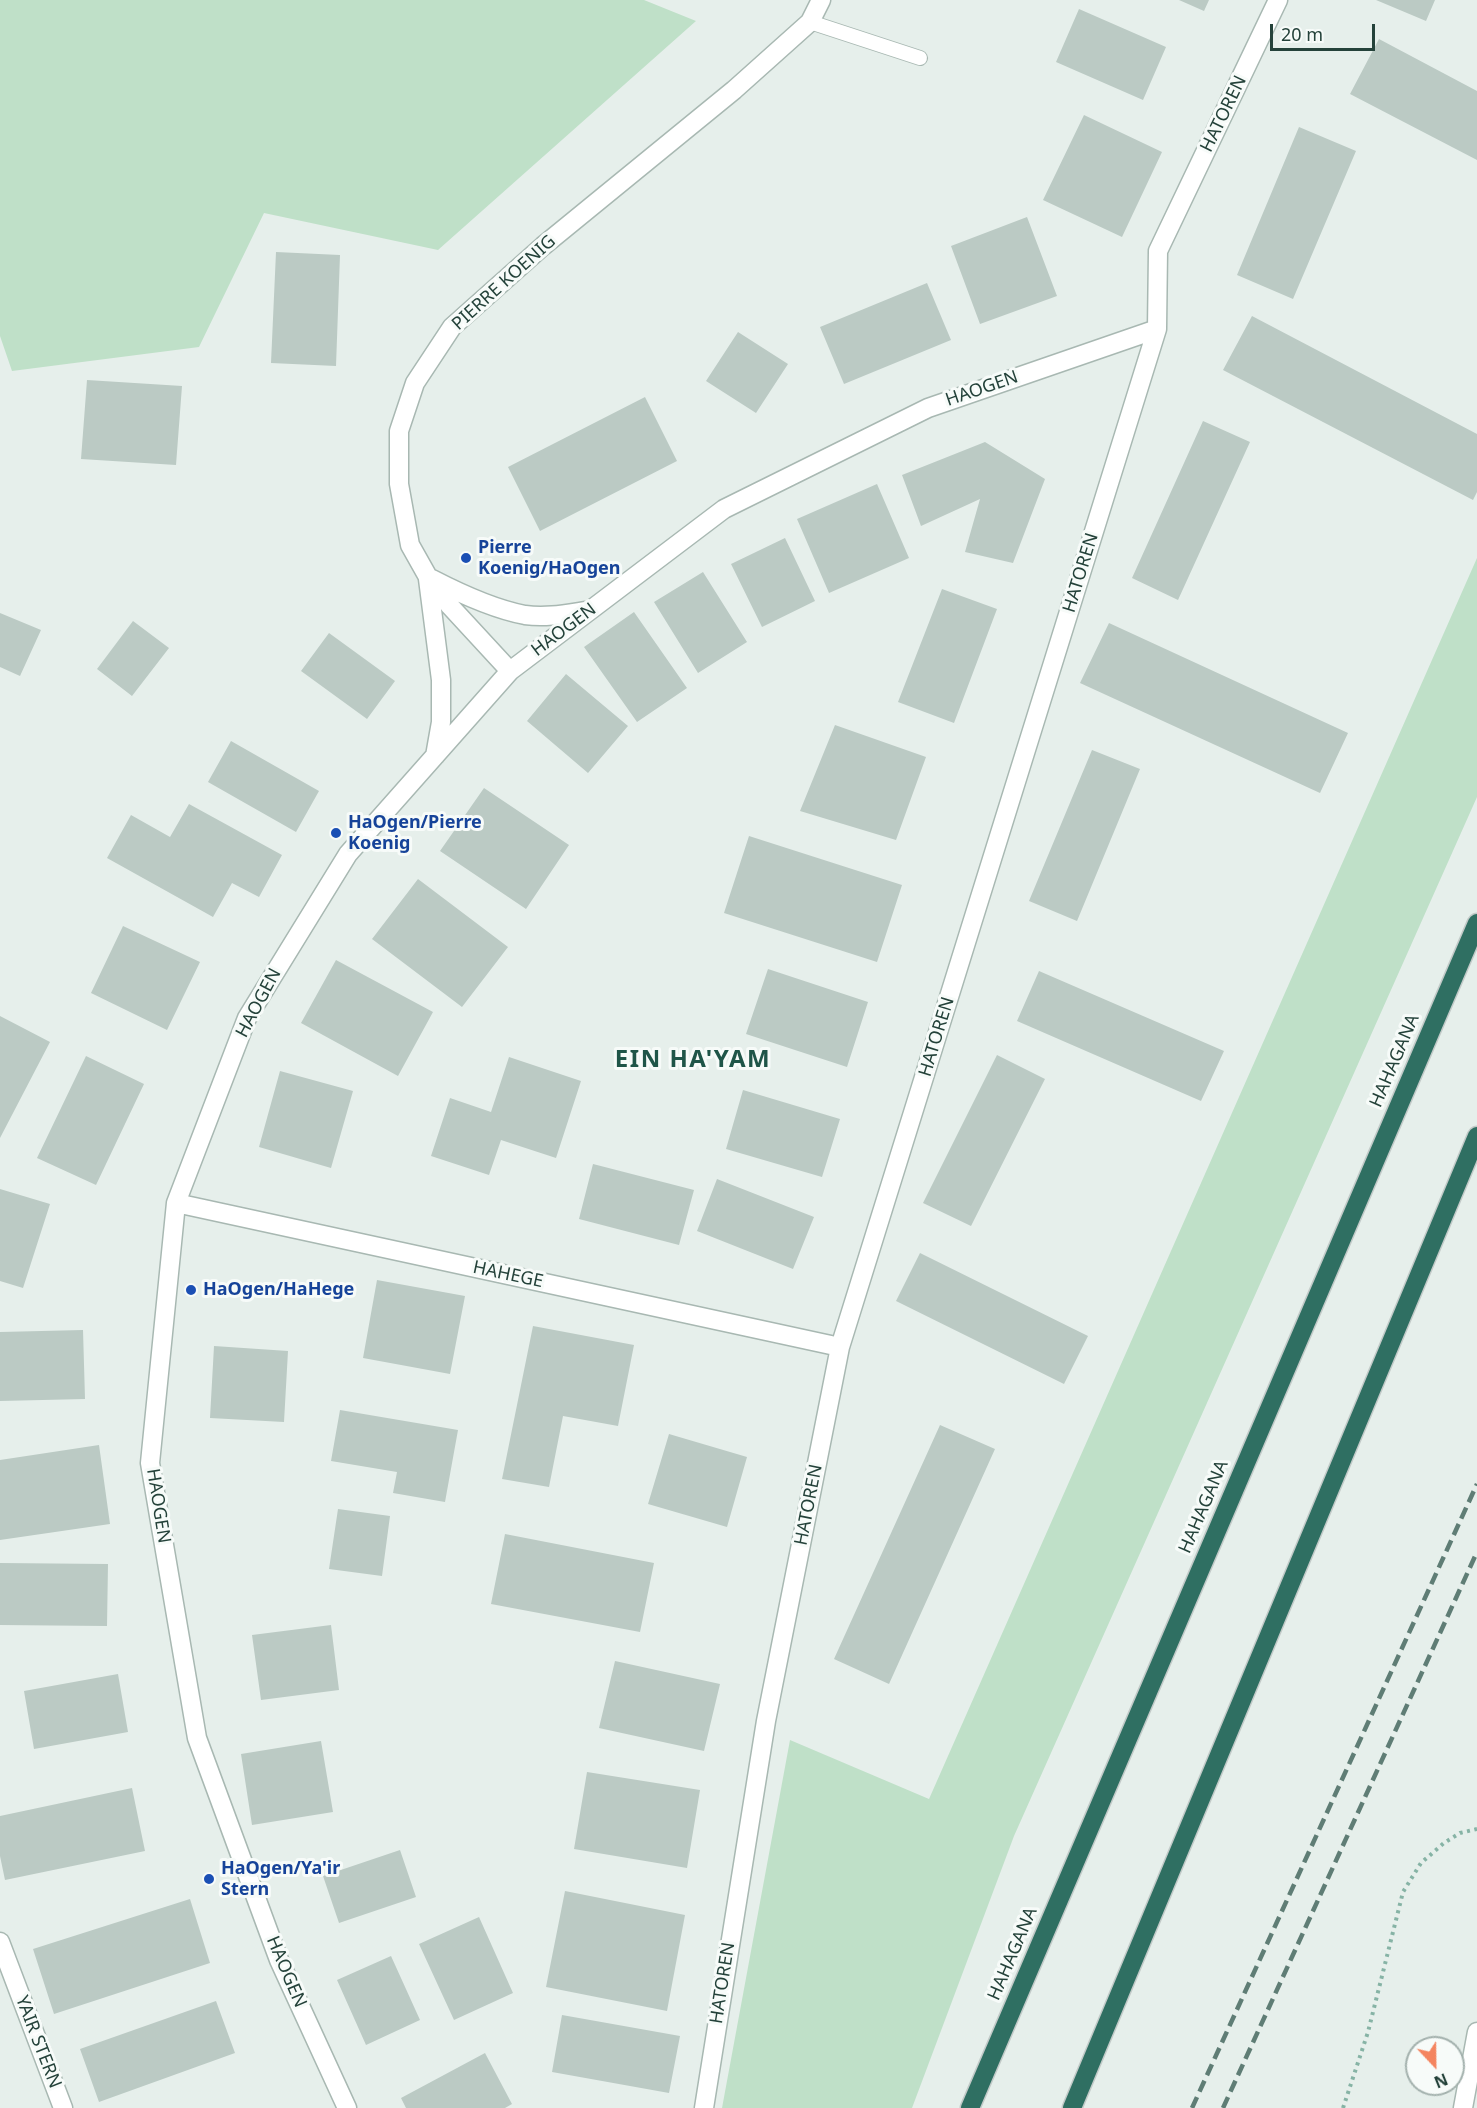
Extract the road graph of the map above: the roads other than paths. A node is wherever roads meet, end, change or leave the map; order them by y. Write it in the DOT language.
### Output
graph roads {
  1 [pos="821,0"];
  2 [pos="1278,0"];
  3 [pos="810,22"];
  4 [pos="920,58"];
  5 [pos="1157,329"];
  6 [pos="428,577"];
  7 [pos="589,611"];
  8 [pos="510,671"];
  9 [pos="435,756"];
  10 [pos="1477,923"];
  11 [pos="1477,1136"];
  12 [pos="176,1203"];
  13 [pos="840,1347"];
  14 [pos="0,1942"];
  15 [pos="1477,2032"];
  16 [pos="63,2108"];
  17 [pos="347,2108"];
  18 [pos="704,2108"];
  19 [pos="970,2108"];
  20 [pos="1072,2108"];
  21 [pos="1463,2108"];
  1 -- 3 [label="street, PIERRE KOENIG"];
  2 -- 5 [label="street, HATOREN"];
  3 -- 4 [label="lane"];
  3 -- 6 [label="street, PIERRE KOENIG"];
  5 -- 7 [label="street, HAOGEN"];
  5 -- 13 [label="street, HATOREN"];
  6 -- 7 [label="street"];
  6 -- 8 [label="street, PIERRE KOENIG"];
  6 -- 9 [label="street"];
  7 -- 8 [label="street, HAOGEN"];
  8 -- 9 [label="street, HAOGEN"];
  9 -- 12 [label="street, HAOGEN"];
  10 -- 19 [label="highway, HAHAGANA"];
  11 -- 20 [label="highway"];
  12 -- 13 [label="street, HAHEGE"];
  12 -- 17 [label="street, HAOGEN"];
  13 -- 18 [label="street, HATOREN"];
  14 -- 16 [label="street, YAIR STERN"];
  15 -- 21 [label="street"];
}
